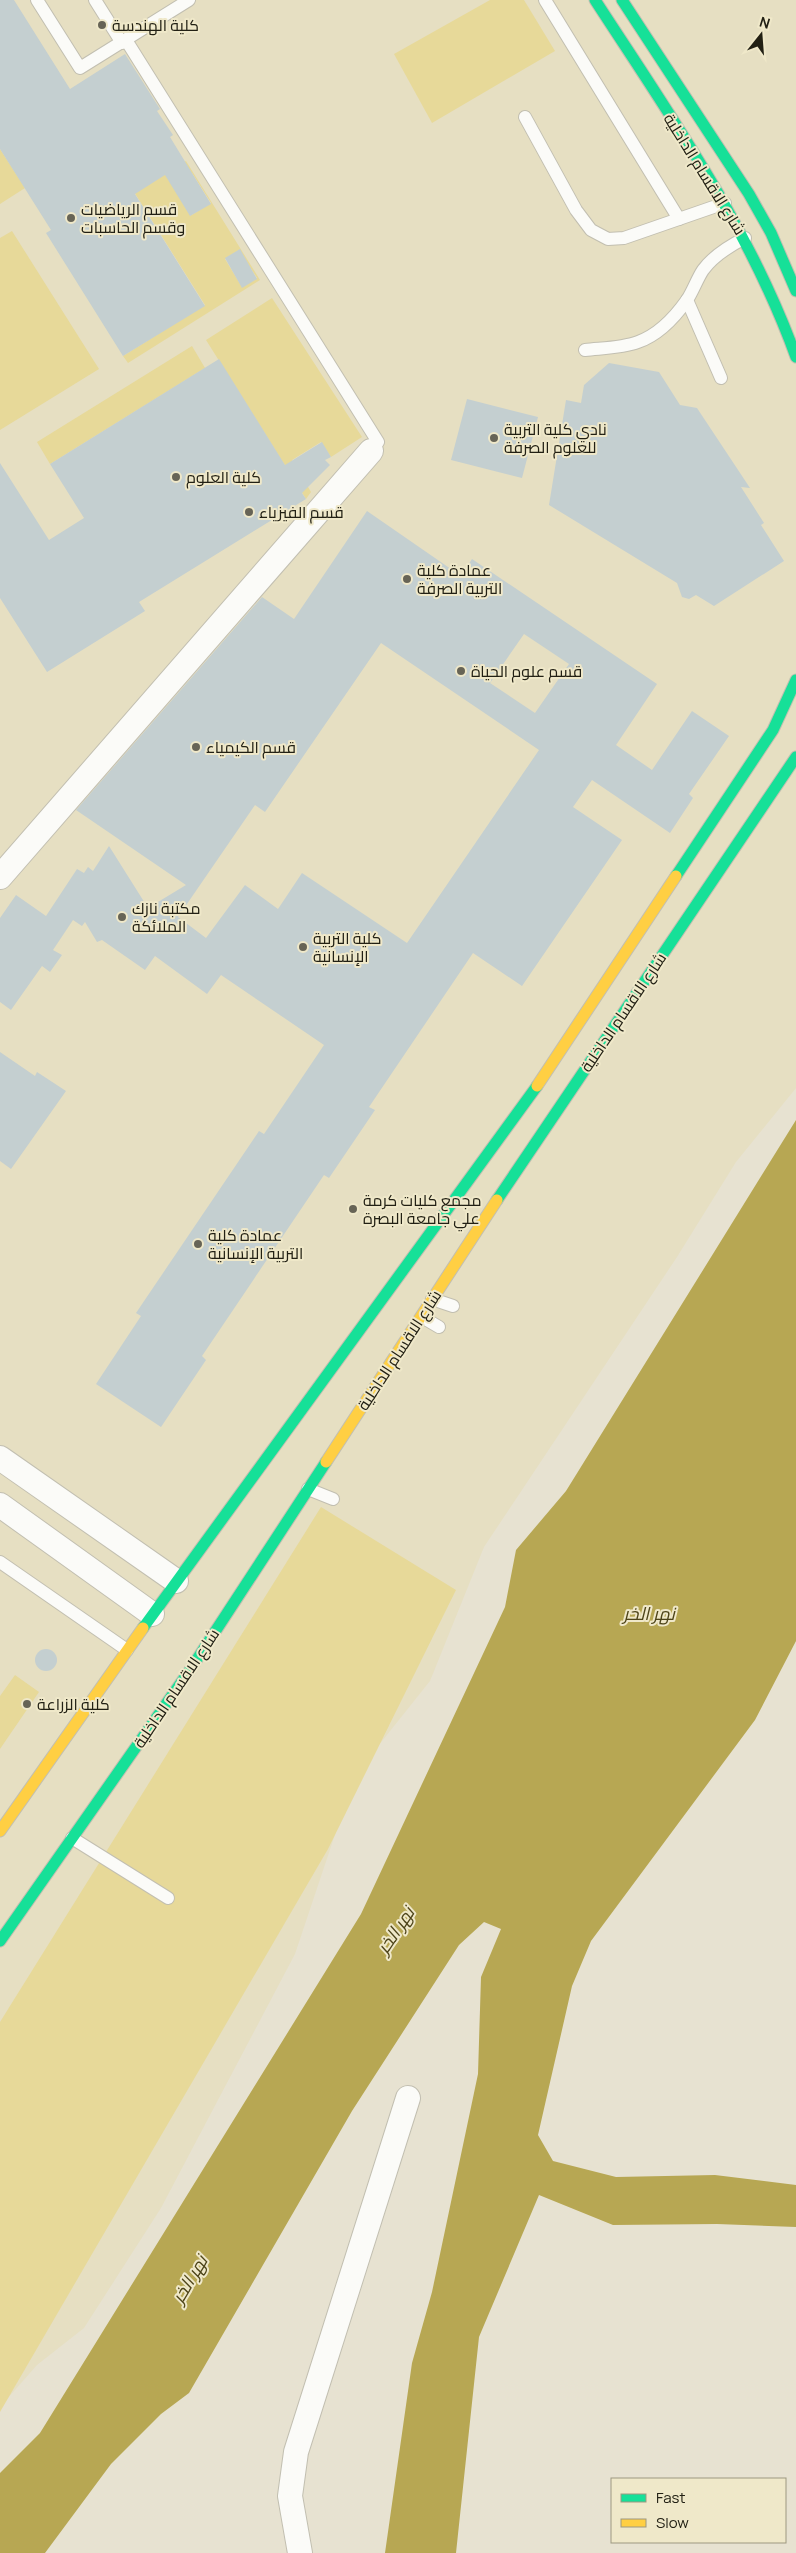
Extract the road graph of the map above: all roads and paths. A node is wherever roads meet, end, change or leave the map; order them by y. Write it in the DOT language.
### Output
graph roads {
  1 [pos="37,0"];
  2 [pos="95,0"];
  3 [pos="189,0"];
  4 [pos="545,0"];
  5 [pos="595,0"];
  6 [pos="622,0"];
  7 [pos="124,41"];
  8 [pos="525,117"];
  9 [pos="725,203"];
  10 [pos="679,219"];
  11 [pos="745,238"];
  12 [pos="796,291"];
  13 [pos="687,300"];
  14 [pos="585,350"];
  15 [pos="796,357"];
  16 [pos="721,378"];
  17 [pos="371,452"];
  18 [pos="796,680"];
  19 [pos="796,757"];
  20 [pos="0,877"];
  21 [pos="586,1067"];
  22 [pos="597,1076"];
  23 [pos="432,1299"];
  24 [pos="453,1306"];
  25 [pos="422,1317"];
  26 [pos="439,1327"];
  27 [pos="0,1458"];
  28 [pos="308,1489"];
  29 [pos="333,1499"];
  30 [pos="0,1505"];
  31 [pos="0,1562"];
  32 [pos="176,1581"];
  33 [pos="152,1614"];
  34 [pos="127,1650"];
  35 [pos="0,1831"];
  36 [pos="72,1838"];
  37 [pos="168,1898"];
  38 [pos="0,1941"];
  39 [pos="408,2098"];
  40 [pos="300,2553"];
  1 -- 7 [label="lane"];
  2 -- 7 [label="lane"];
  3 -- 7 [label="lane"];
  4 -- 10 [label="lane"];
  5 -- 9 [label="street, شارع الاقسام الداخلية"];
  6 -- 12 [label="street, شارع الاقسام الداخلية"];
  7 -- 17 [label="lane"];
  8 -- 10 [label="lane"];
  9 -- 10 [label="lane"];
  9 -- 11 [label="street, شارع الاقسام الداخلية"];
  11 -- 13 [label="lane"];
  11 -- 15 [label="street, شارع الاقسام الداخلية"];
  13 -- 14 [label="lane"];
  13 -- 16 [label="lane"];
  17 -- 20 [label="street"];
  18 -- 32 [label="street, شارع الاقسام الداخلية"];
  19 -- 21 [label="street, شارع الاقسام الداخلية"];
  21 -- 22 [label="lane"];
  21 -- 23 [label="street, شارع الاقسام الداخلية"];
  23 -- 24 [label="lane"];
  23 -- 25 [label="street, شارع الاقسام الداخلية"];
  25 -- 26 [label="lane"];
  25 -- 28 [label="street, شارع الاقسام الداخلية"];
  27 -- 32 [label="street"];
  28 -- 29 [label="lane"];
  28 -- 36 [label="street, شارع الاقسام الداخلية"];
  30 -- 33 [label="street"];
  31 -- 34 [label="lane"];
  32 -- 33 [label="street, شارع الاقسام الداخلية"];
  33 -- 34 [label="street, شارع الاقسام الداخلية"];
  34 -- 35 [label="street, شارع الاقسام الداخلية"];
  36 -- 37 [label="lane"];
  36 -- 38 [label="street, شارع الاقسام الداخلية"];
  39 -- 40 [label="street"];
}
